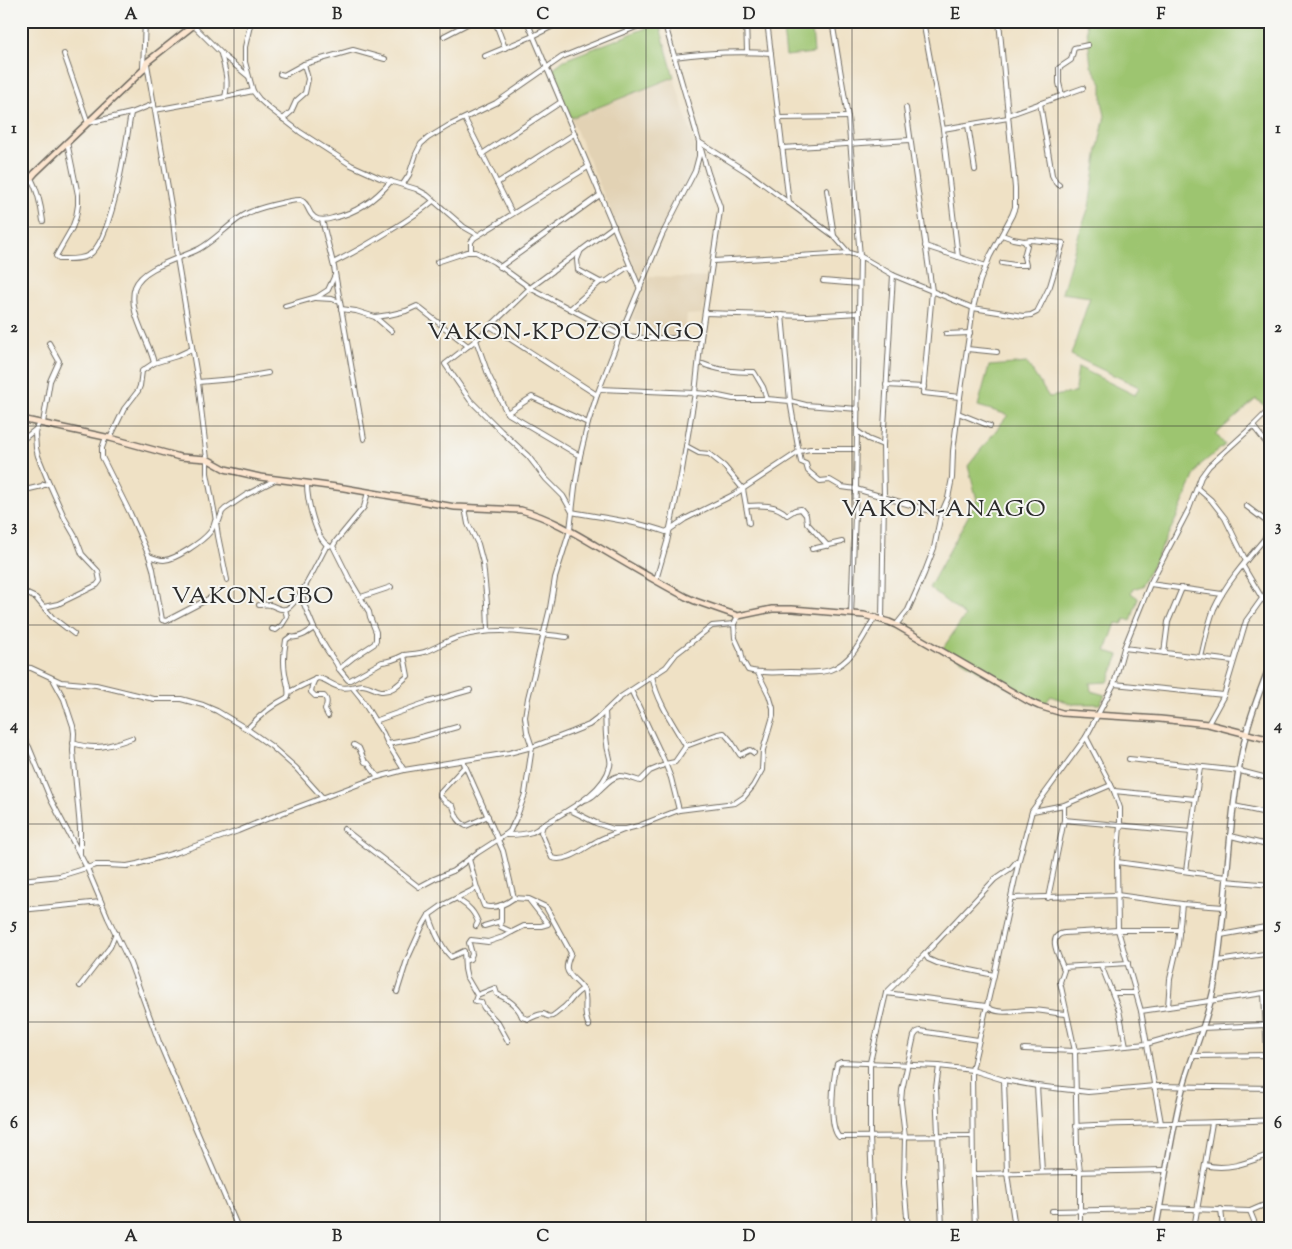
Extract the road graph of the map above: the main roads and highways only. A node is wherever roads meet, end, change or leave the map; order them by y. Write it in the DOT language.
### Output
graph roads {
  1 [pos="199,21"];
  2 [pos="21,189"];
  3 [pos="21,419"];
  4 [pos="1271,740"];
  1 -- 2 [label="main road"];
  3 -- 4 [label="main road"];
}
